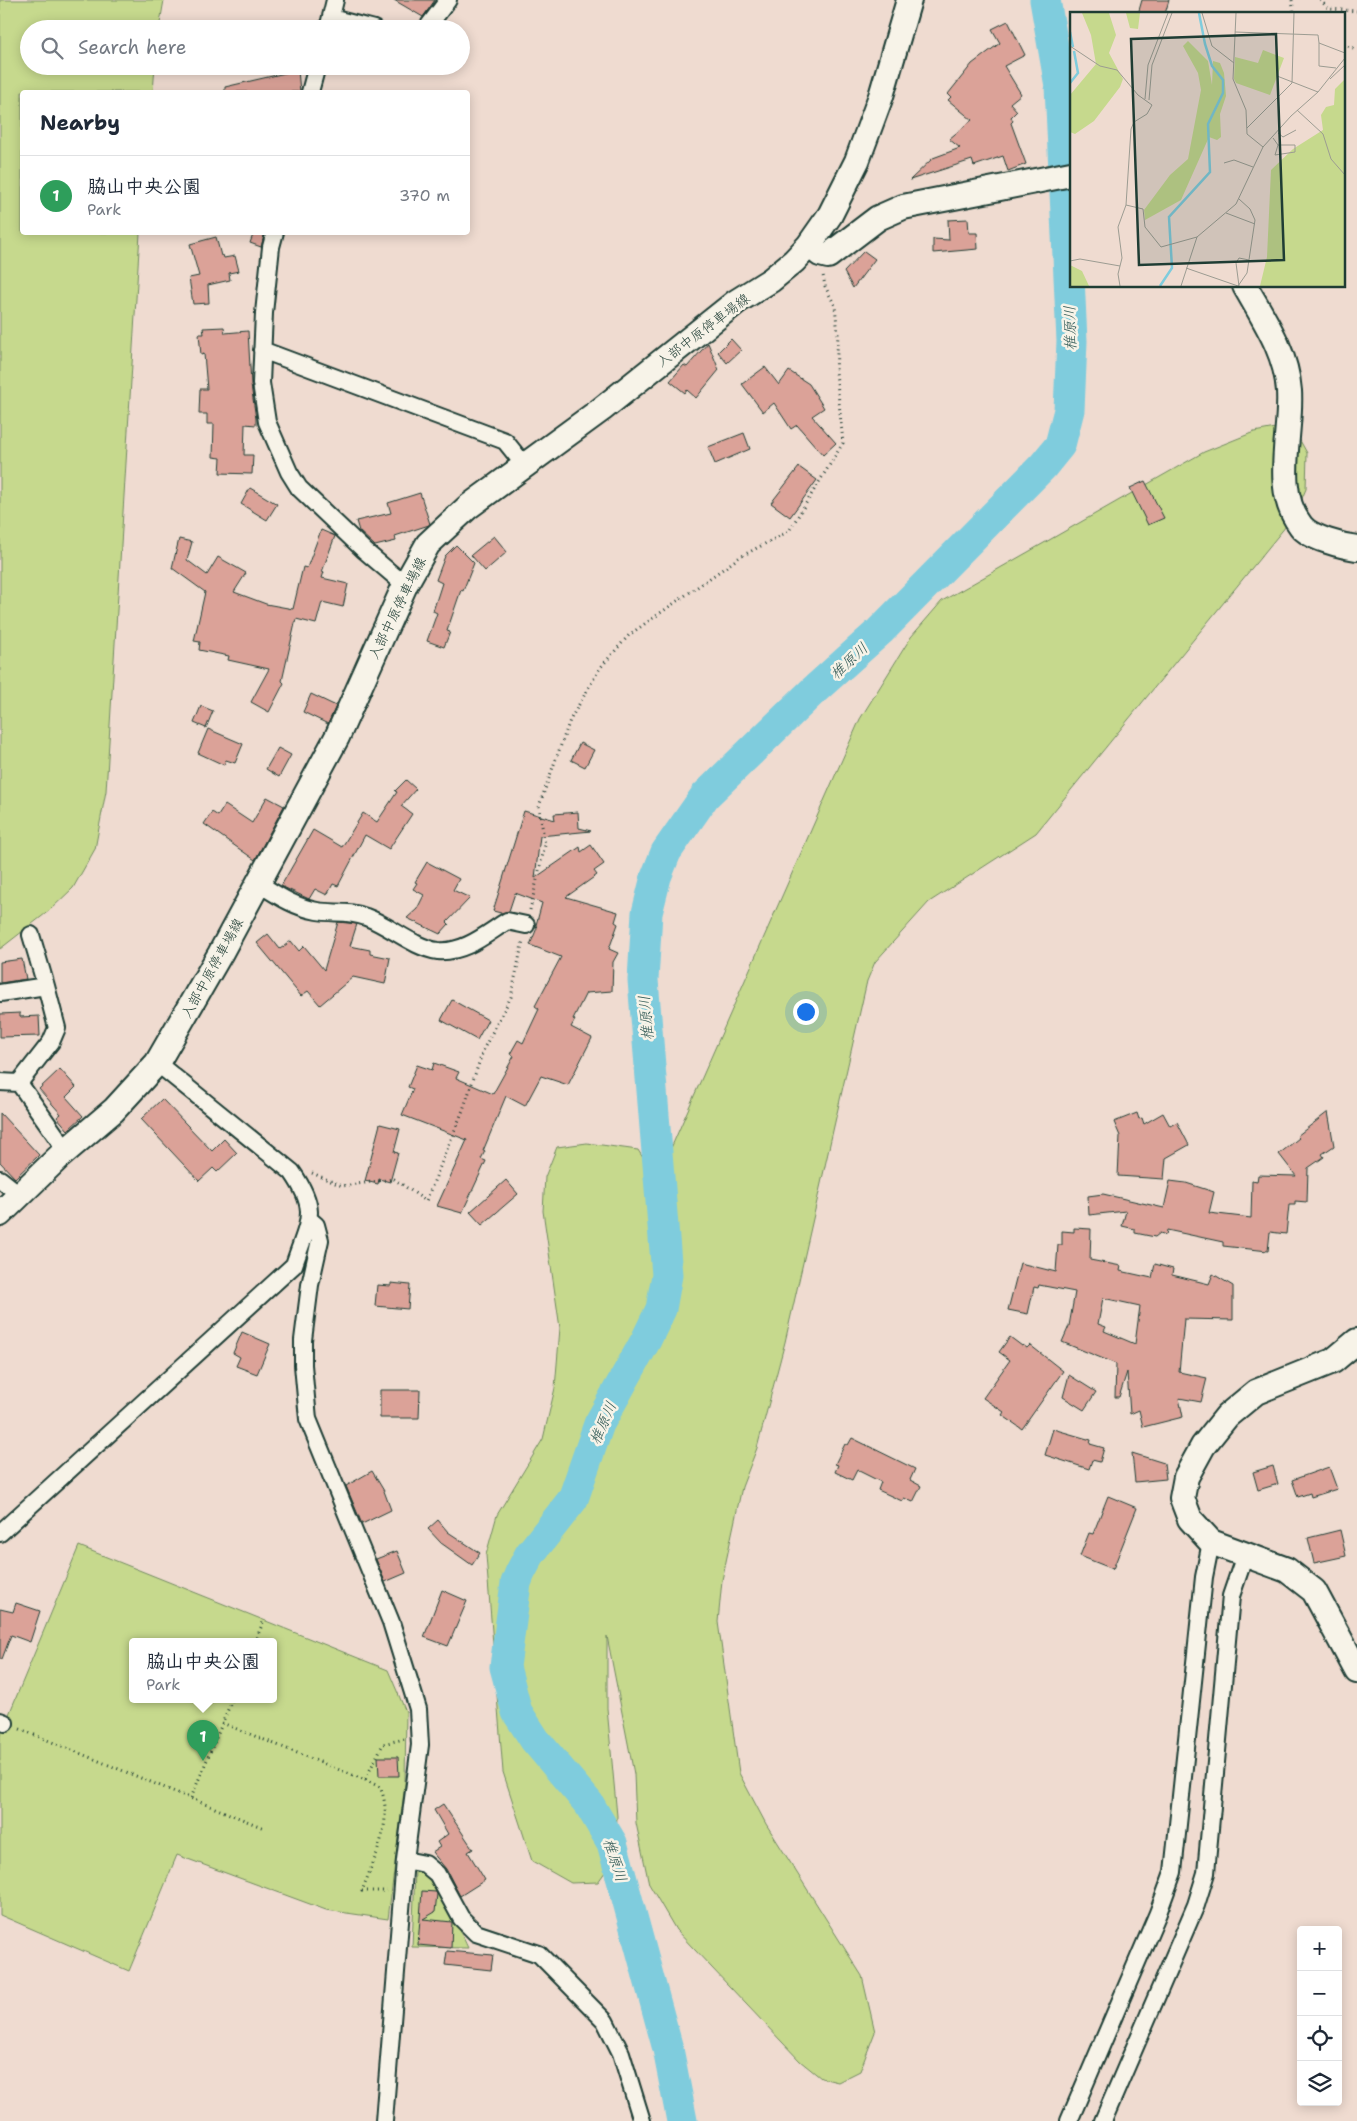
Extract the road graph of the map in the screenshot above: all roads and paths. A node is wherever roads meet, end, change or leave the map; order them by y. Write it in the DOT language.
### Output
graph roads {
  1 [pos="335,0"];
  2 [pos="448,0"];
  3 [pos="909,0"];
  4 [pos="1320,0"];
  5 [pos="1357,10"];
  6 [pos="330,20"];
  7 [pos="433,20"];
  8 [pos="1344,46"];
  9 [pos="1357,49"];
  10 [pos="315,75"];
  11 [pos="311,90"];
  12 [pos="1070,174"];
  13 [pos="274,235"];
  14 [pos="814,250"];
  15 [pos="1245,288"];
  16 [pos="262,350"];
  17 [pos="525,466"];
  18 [pos="1357,548"];
  19 [pos="405,585"];
  20 [pos="258,883"];
  21 [pos="526,925"];
  22 [pos="32,935"];
  23 [pos="46,986"];
  24 [pos="0,993"];
  25 [pos="158,1063"];
  26 [pos="0,1082"];
  27 [pos="19,1082"];
  28 [pos="66,1150"];
  29 [pos="292,1172"];
  30 [pos="0,1179"];
  31 [pos="19,1194"];
  32 [pos="0,1214"];
  33 [pos="308,1219"];
  34 [pos="1357,1341"];
  35 [pos="0,1533"];
  36 [pos="1211,1542"];
  37 [pos="1245,1555"];
  38 [pos="264,1620"];
  39 [pos="257,1638"];
  40 [pos="1357,1671"];
  41 [pos="231,1703"];
  42 [pos="3,1722"];
  43 [pos="222,1723"];
  44 [pos="406,1739"];
  45 [pos="365,1780"];
  46 [pos="191,1798"];
  47 [pos="264,1828"];
  48 [pos="405,1860"];
  49 [pos="391,1891"];
  50 [pos="384,2121"];
  51 [pos="642,2121"];
  52 [pos="1069,2121"];
  53 [pos="1103,2121"];
  1 -- 6 [label="street"];
  2 -- 7 [label="street"];
  3 -- 14 [label="main road, 入部中原停車場線"];
  4 -- 5 [label="path"];
  8 -- 9 [label="path"];
  10 -- 11 [label="street"];
  12 -- 14 [label="main road"];
  13 -- 16 [label="street"];
  14 -- 17 [label="main road, 入部中原停車場線"];
  14 -- 21 [label="path"];
  15 -- 18 [label="main road"];
  16 -- 17 [label="street"];
  16 -- 19 [label="street"];
  17 -- 19 [label="main road, 入部中原停車場線"];
  19 -- 20 [label="main road, 入部中原停車場線"];
  20 -- 21 [label="street"];
  20 -- 25 [label="main road, 入部中原停車場線"];
  21 -- 29 [label="path"];
  22 -- 23 [label="street"];
  23 -- 24 [label="street"];
  23 -- 27 [label="street"];
  25 -- 28 [label="main road, 入部中原停車場線"];
  25 -- 29 [label="street"];
  26 -- 27 [label="street"];
  27 -- 28 [label="street"];
  28 -- 31 [label="main road, 入部中原停車場線"];
  29 -- 33 [label="street"];
  30 -- 31 [label="street"];
  31 -- 32 [label="main road, 入部中原停車場線"];
  33 -- 35 [label="street"];
  33 -- 48 [label="street"];
  34 -- 36 [label="main road"];
  36 -- 37 [label="main road"];
  36 -- 52 [label="street"];
  37 -- 40 [label="main road"];
  37 -- 53 [label="street"];
  38 -- 39 [label="path"];
  41 -- 43 [label="path"];
  42 -- 46 [label="path"];
  43 -- 45 [label="path"];
  43 -- 46 [label="path"];
  44 -- 45 [label="path"];
  45 -- 49 [label="path"];
  46 -- 47 [label="path"];
  48 -- 50 [label="street"];
  48 -- 51 [label="street"];
}
